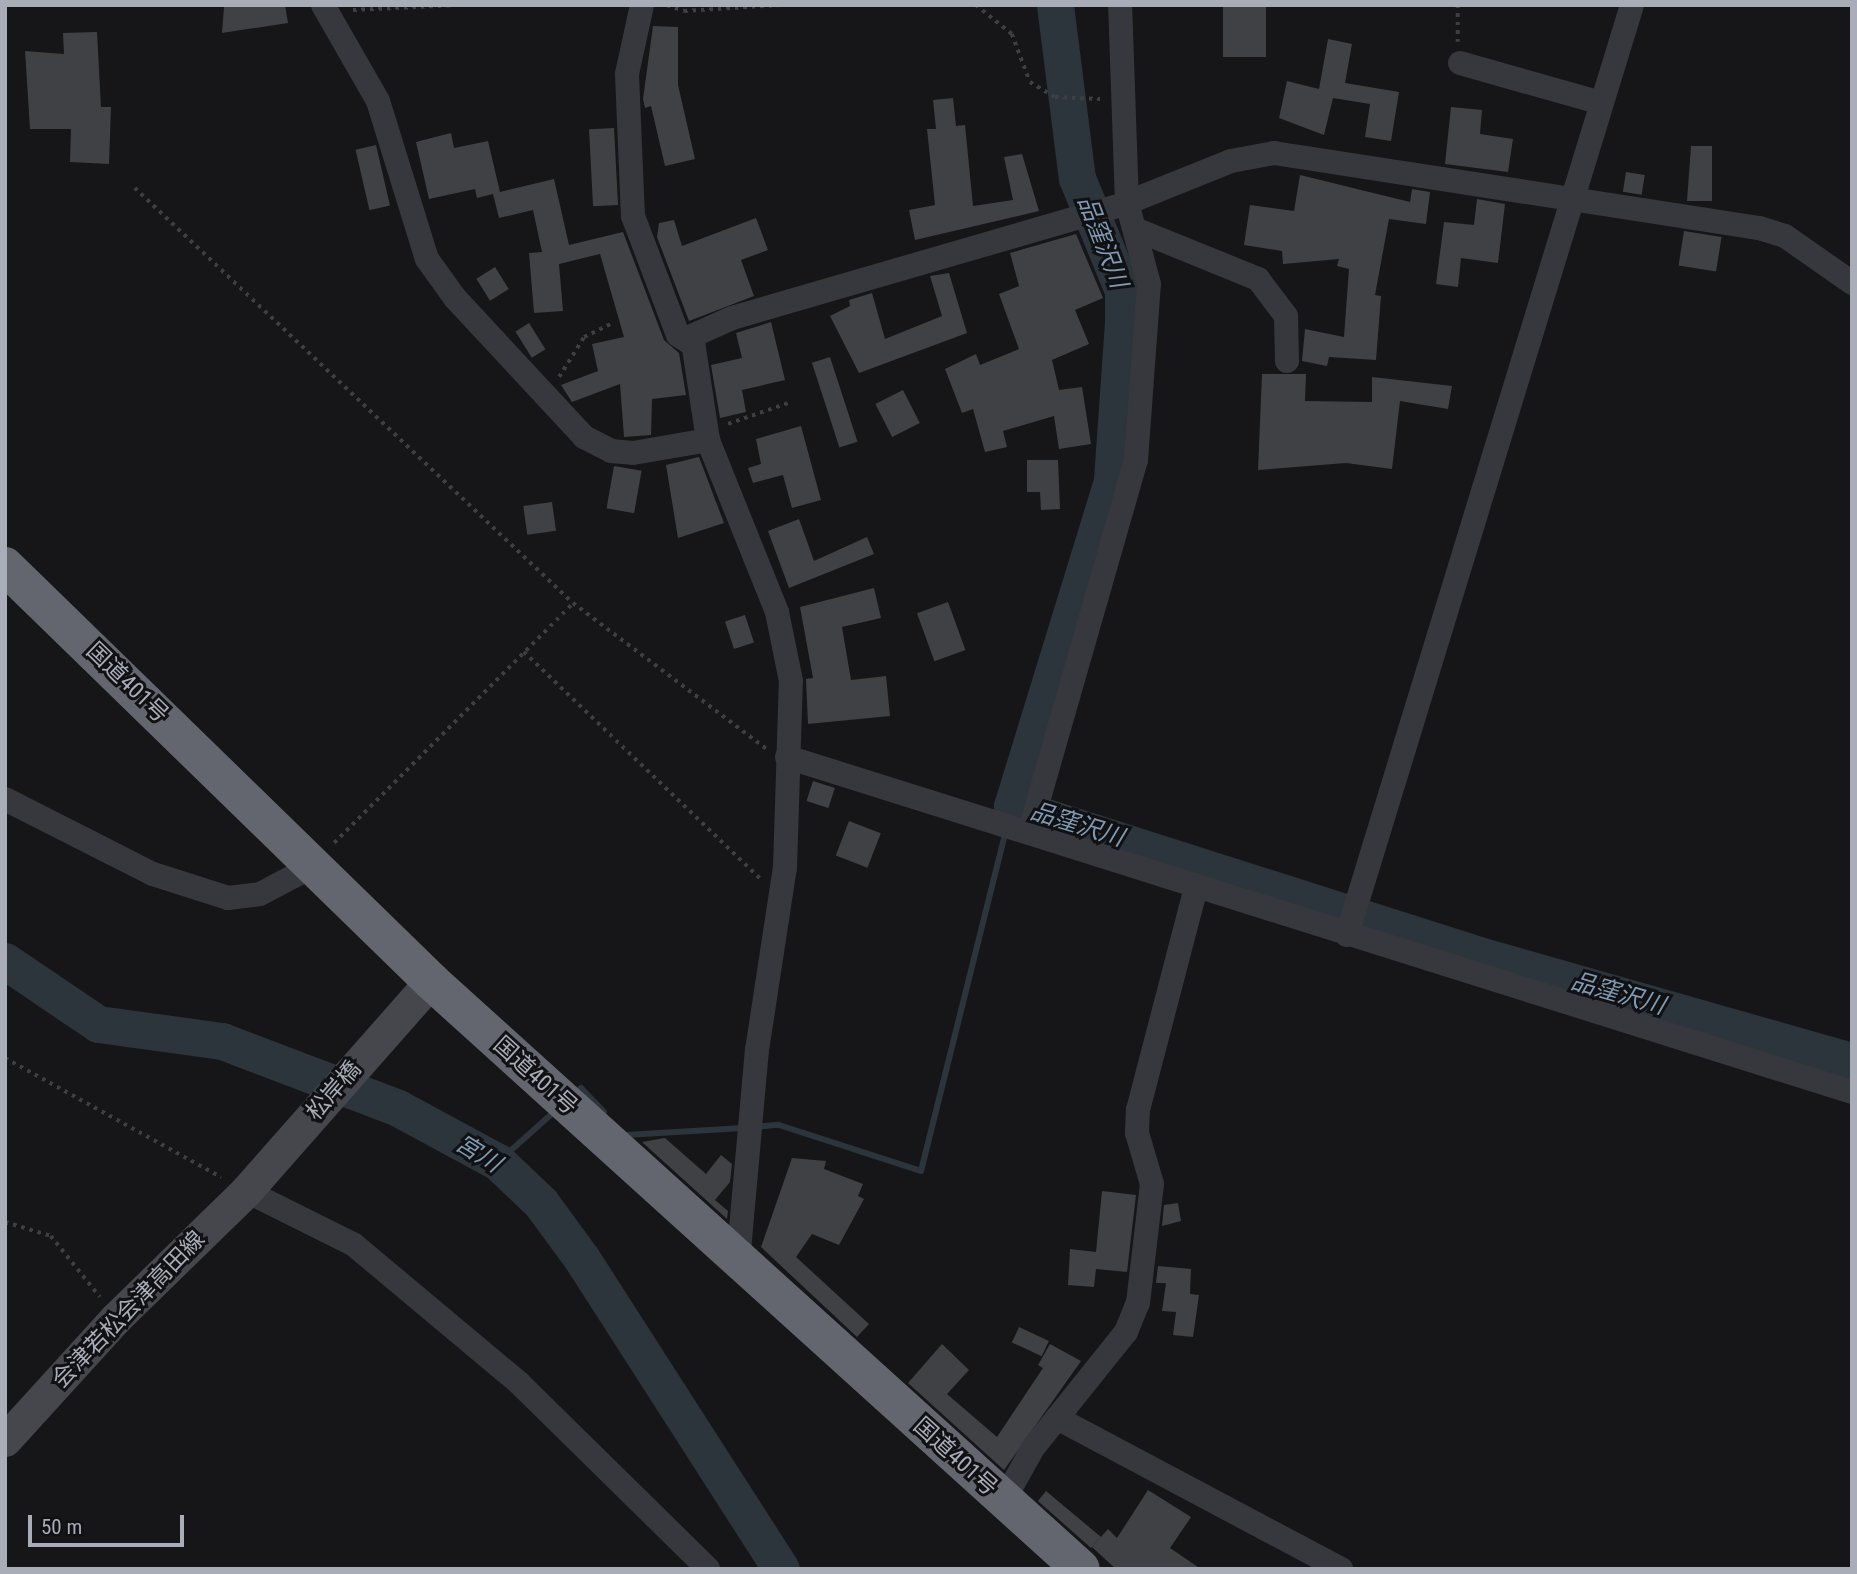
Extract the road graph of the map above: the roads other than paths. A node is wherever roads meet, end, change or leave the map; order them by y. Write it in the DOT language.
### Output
graph roads {
  1 [pos="642,5"];
  2 [pos="1120,5"];
  3 [pos="1632,5"];
  4 [pos="325,8"];
  5 [pos="1460,63"];
  6 [pos="1601,103"];
  7 [pos="1570,202"];
  8 [pos="1127,203"];
  9 [pos="1136,229"];
  10 [pos="1852,283"];
  11 [pos="691,343"];
  12 [pos="1287,361"];
  13 [pos="707,434"];
  14 [pos="5,566"];
  15 [pos="787,757"];
  16 [pos="5,799"];
  17 [pos="1028,834"];
  18 [pos="326,854"];
  19 [pos="1196,887"];
  20 [pos="1348,935"];
  21 [pos="423,991"];
  22 [pos="1852,1092"];
  23 [pos="250,1186"];
  24 [pos="738,1262"];
  25 [pos="1056,1418"];
  26 [pos="5,1440"];
  27 [pos="1004,1500"];
  28 [pos="708,1569"];
  29 [pos="1082,1569"];
  30 [pos="1341,1569"];
  1 -- 11 [label="street"];
  2 -- 8 [label="street"];
  3 -- 6 [label="street"];
  4 -- 13 [label="street"];
  5 -- 6 [label="street"];
  6 -- 7 [label="street"];
  7 -- 8 [label="street"];
  7 -- 10 [label="street"];
  7 -- 20 [label="street"];
  8 -- 9 [label="street"];
  8 -- 11 [label="street"];
  9 -- 12 [label="street"];
  9 -- 17 [label="street"];
  11 -- 13 [label="street"];
  13 -- 15 [label="street"];
  14 -- 18 [label="highway, 国道401号"];
  15 -- 17 [label="street"];
  15 -- 24 [label="street"];
  16 -- 18 [label="street"];
  17 -- 19 [label="street"];
  18 -- 21 [label="highway, 国道401号"];
  19 -- 20 [label="street"];
  19 -- 25 [label="street"];
  20 -- 22 [label="street"];
  21 -- 23 [label="main road, 松岸橋"];
  21 -- 24 [label="highway, 国道401号"];
  23 -- 26 [label="main road, 会津若松会津高田線"];
  23 -- 28 [label="street"];
  24 -- 27 [label="highway, 国道401号"];
  25 -- 27 [label="street"];
  25 -- 30 [label="street"];
  27 -- 29 [label="highway, 国道401号"];
}
